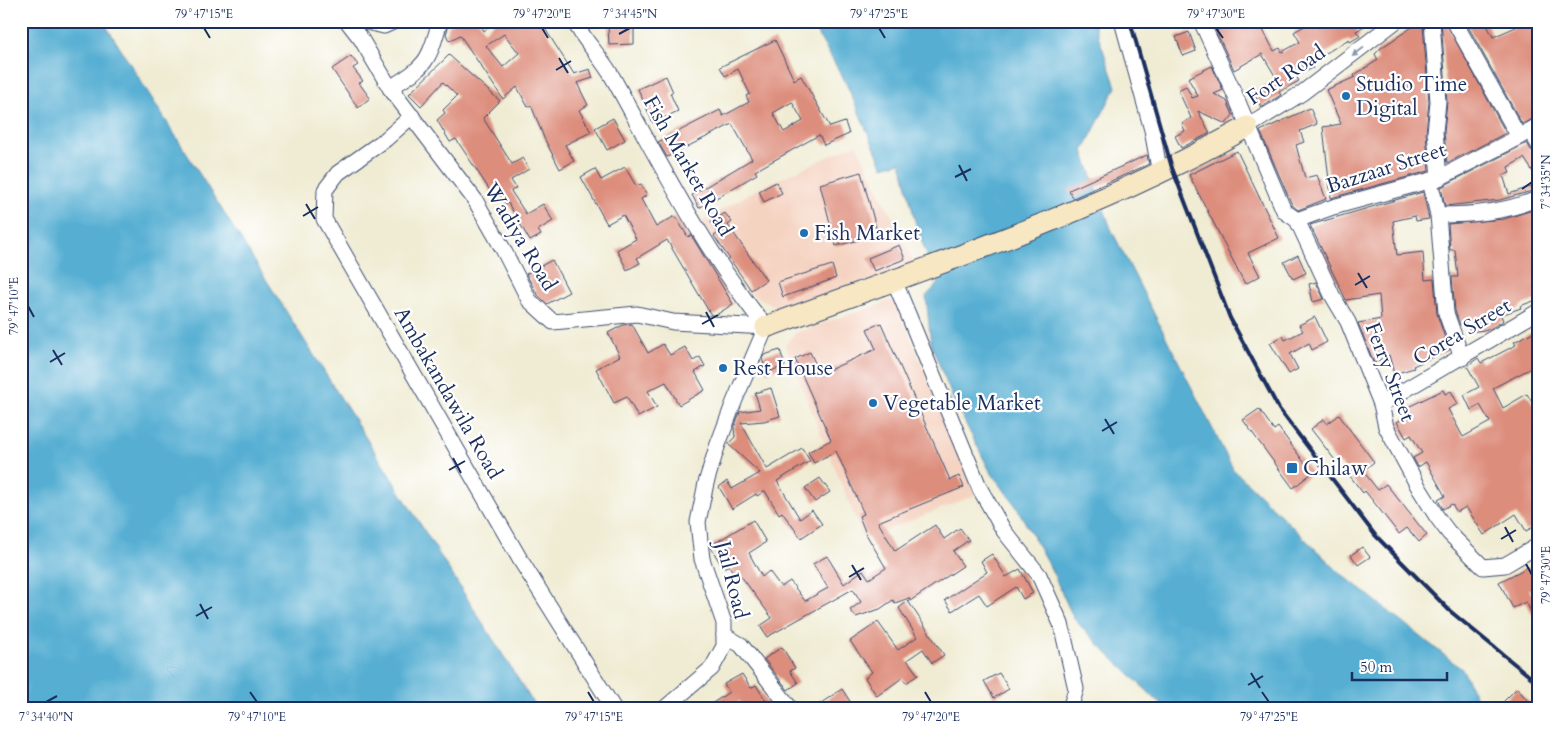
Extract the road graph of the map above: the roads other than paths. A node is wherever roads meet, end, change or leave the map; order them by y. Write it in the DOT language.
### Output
graph roads {
  1 [pos="347,21"];
  2 [pos="363,21"];
  3 [pos="395,21"];
  4 [pos="440,21"];
  5 [pos="1122,21"];
  6 [pos="1201,21"];
  7 [pos="1396,21"];
  8 [pos="1432,21"];
  9 [pos="1454,21"];
  10 [pos="577,22"];
  11 [pos="390,88"];
  12 [pos="412,116"];
  13 [pos="1247,127"];
  14 [pos="1529,131"];
  15 [pos="1539,145"];
  16 [pos="1160,174"];
  17 [pos="1435,179"];
  18 [pos="1539,198"];
  19 [pos="1438,216"];
  20 [pos="1297,220"];
  21 [pos="894,280"];
  22 [pos="1539,311"];
  23 [pos="766,328"];
  24 [pos="1462,358"];
  25 [pos="1381,404"];
  26 [pos="1539,545"];
  27 [pos="724,635"];
  28 [pos="614,709"];
  29 [pos="664,709"];
  30 [pos="790,709"];
  31 [pos="1070,709"];
  1 -- 11 [label="street, Wadiya Road"];
  2 -- 3 [label="street"];
  4 -- 11 [label="street"];
  5 -- 16 [label="street"];
  6 -- 13 [label="street, Ferry Street"];
  7 -- 13 [label="street, Fort Road, one-way"];
  8 -- 17 [label="street"];
  9 -- 14 [label="street"];
  10 -- 23 [label="street, Fish Market Road"];
  11 -- 12 [label="street, Wadiya Road"];
  12 -- 23 [label="street, Wadiya Road"];
  12 -- 28 [label="street, Ambakandawila Road"];
  13 -- 16 [label="street"];
  13 -- 20 [label="street, Ferry Street"];
  14 -- 15 [label="street"];
  14 -- 17 [label="street, Bazzaar Street"];
  16 -- 21 [label="street"];
  17 -- 19 [label="street"];
  17 -- 20 [label="street, Bazzaar Street"];
  18 -- 19 [label="street"];
  19 -- 24 [label="street"];
  20 -- 25 [label="street, Ferry Street"];
  21 -- 23 [label="street"];
  21 -- 31 [label="street"];
  22 -- 24 [label="street, Corea Street"];
  23 -- 27 [label="street, Jail Road"];
  24 -- 25 [label="street, Corea Street"];
  25 -- 26 [label="street, Ferry Street"];
  27 -- 29 [label="street, Jail Road"];
  27 -- 30 [label="street"];
}
